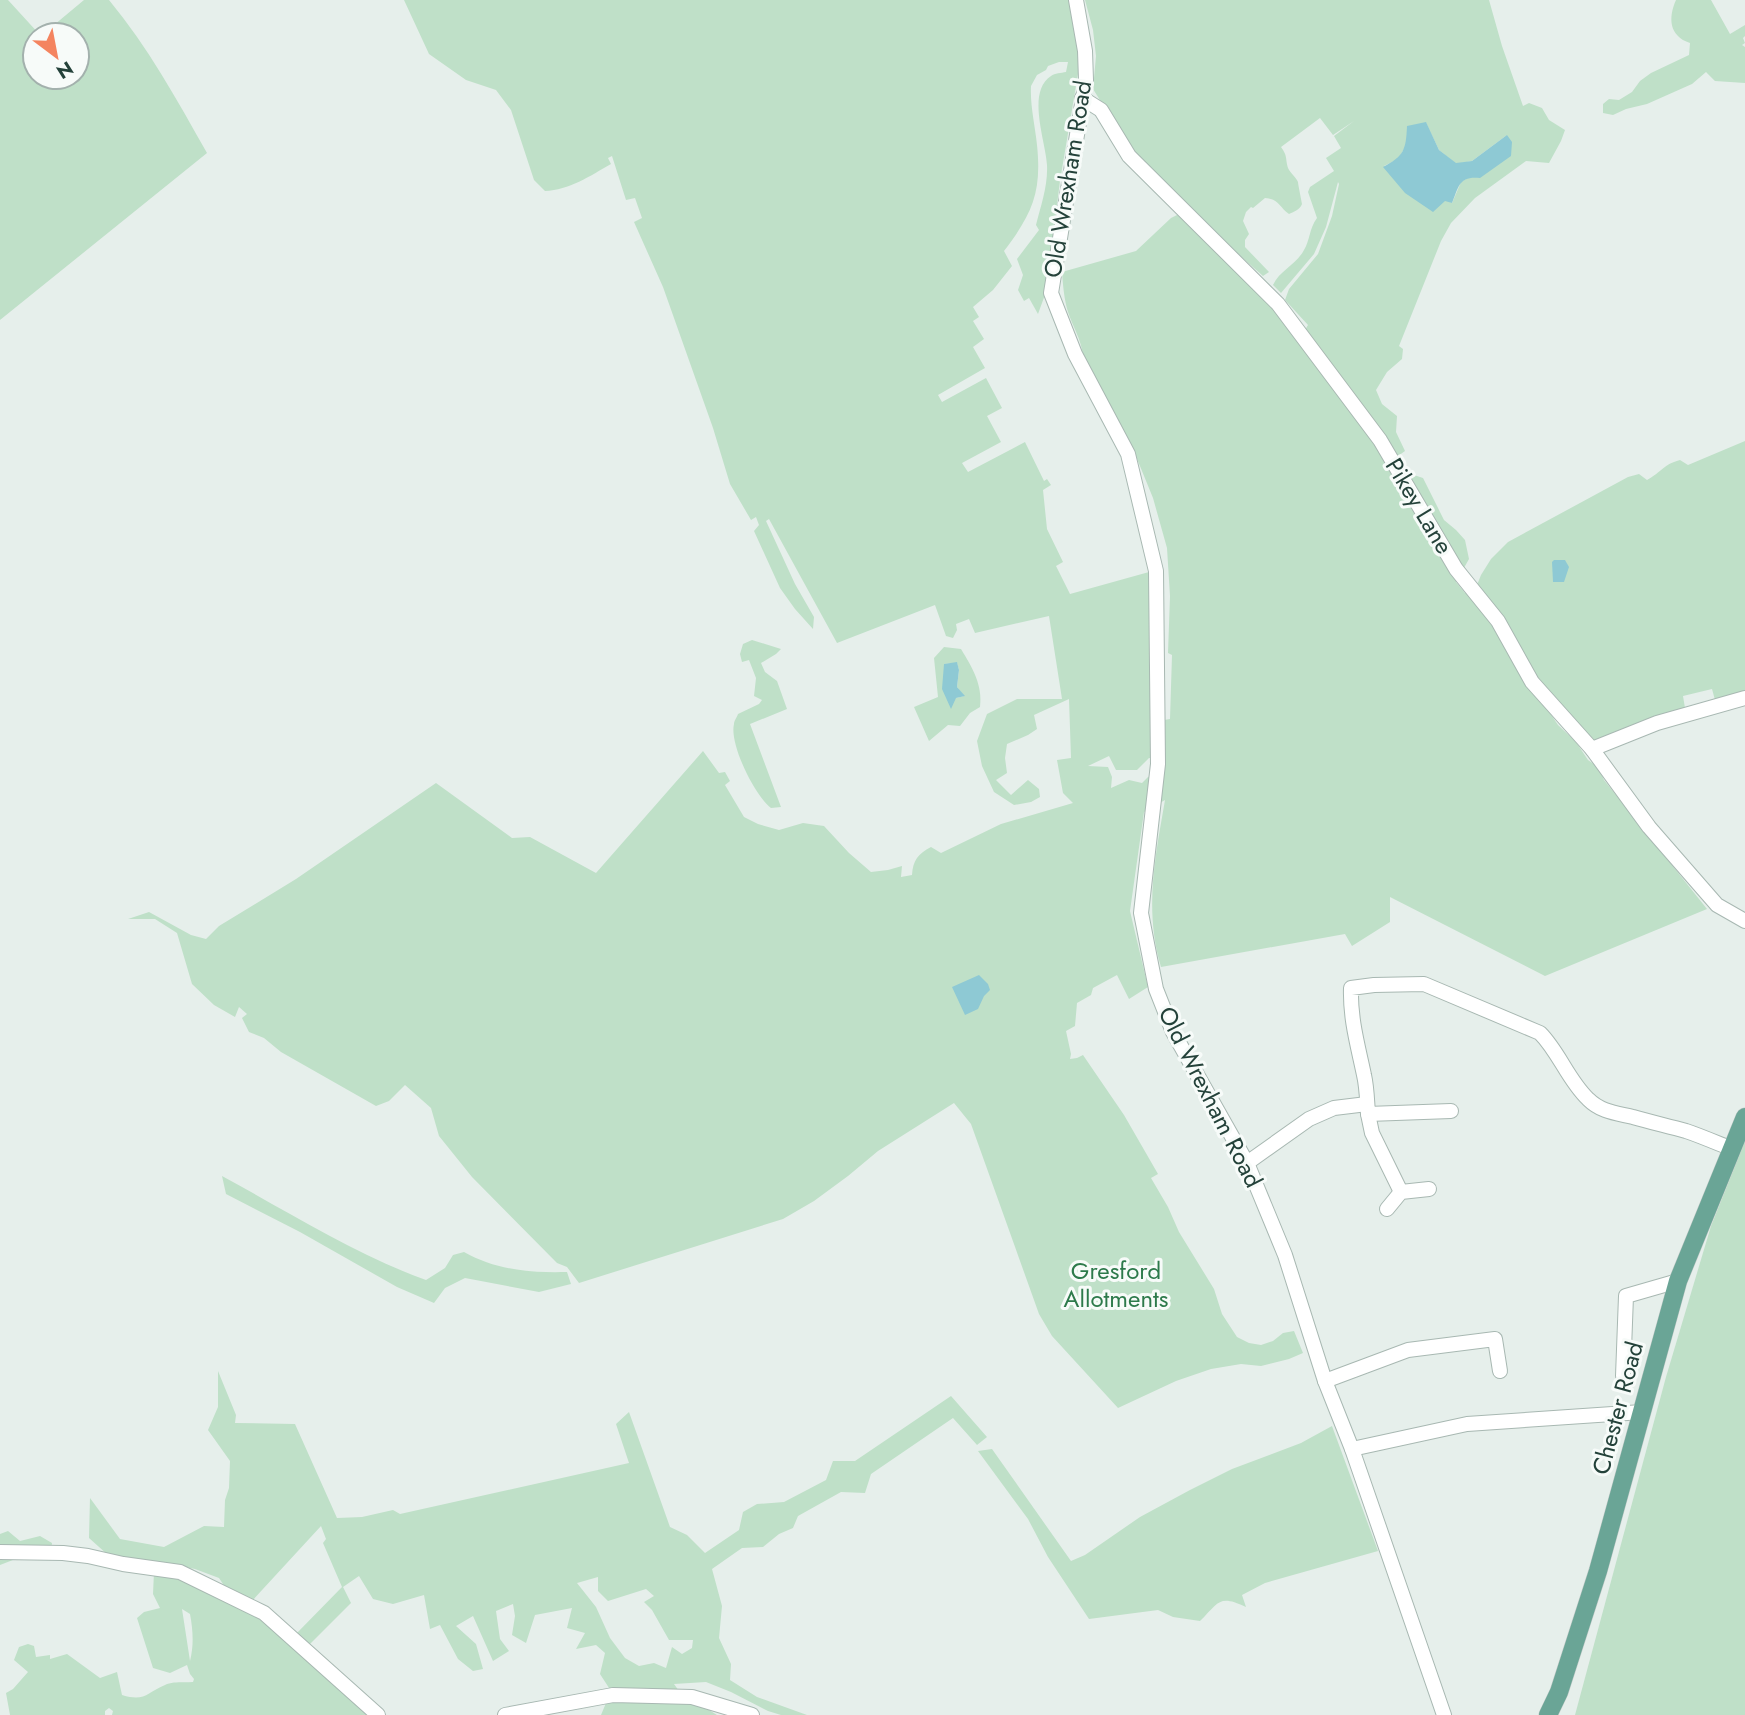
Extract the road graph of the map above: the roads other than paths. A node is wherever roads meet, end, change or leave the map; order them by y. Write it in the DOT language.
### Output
graph roads {
  1 [pos="1076,0"];
  2 [pos="1082,98"];
  3 [pos="1745,698"];
  4 [pos="1592,750"];
  5 [pos="1745,920"];
  6 [pos="1368,1109"];
  7 [pos="1451,1111"];
  8 [pos="1745,1117"];
  9 [pos="1732,1149"];
  10 [pos="1247,1163"];
  11 [pos="1429,1189"];
  12 [pos="1401,1192"];
  13 [pos="1387,1209"];
  14 [pos="1678,1281"];
  15 [pos="1500,1371"];
  16 [pos="1623,1376"];
  17 [pos="1325,1381"];
  18 [pos="1643,1412"];
  19 [pos="1352,1449"];
  20 [pos="0,1552"];
  21 [pos="378,1715"];
  22 [pos="505,1715"];
  23 [pos="752,1715"];
  24 [pos="1444,1715"];
  25 [pos="1548,1715"];
  1 -- 2 [label="street, Old Wrexham Road"];
  2 -- 4 [label="street, Pikey Lane"];
  2 -- 10 [label="street, Old Wrexham Road"];
  3 -- 4 [label="street"];
  4 -- 5 [label="street, Pikey Lane"];
  6 -- 7 [label="street"];
  6 -- 9 [label="street"];
  6 -- 10 [label="street"];
  6 -- 12 [label="street"];
  8 -- 9 [label="main road, Chester Road"];
  9 -- 14 [label="main road, Chester Road"];
  10 -- 17 [label="street, Old Wrexham Road"];
  11 -- 12 [label="street"];
  12 -- 13 [label="street"];
  14 -- 16 [label="street"];
  14 -- 18 [label="main road, Chester Road"];
  15 -- 17 [label="street"];
  17 -- 19 [label="street, Old Wrexham Road"];
  18 -- 19 [label="street"];
  18 -- 25 [label="main road, Chester Road"];
  19 -- 24 [label="street, Old Wrexham Road"];
  20 -- 21 [label="street"];
  22 -- 23 [label="street"];
}
